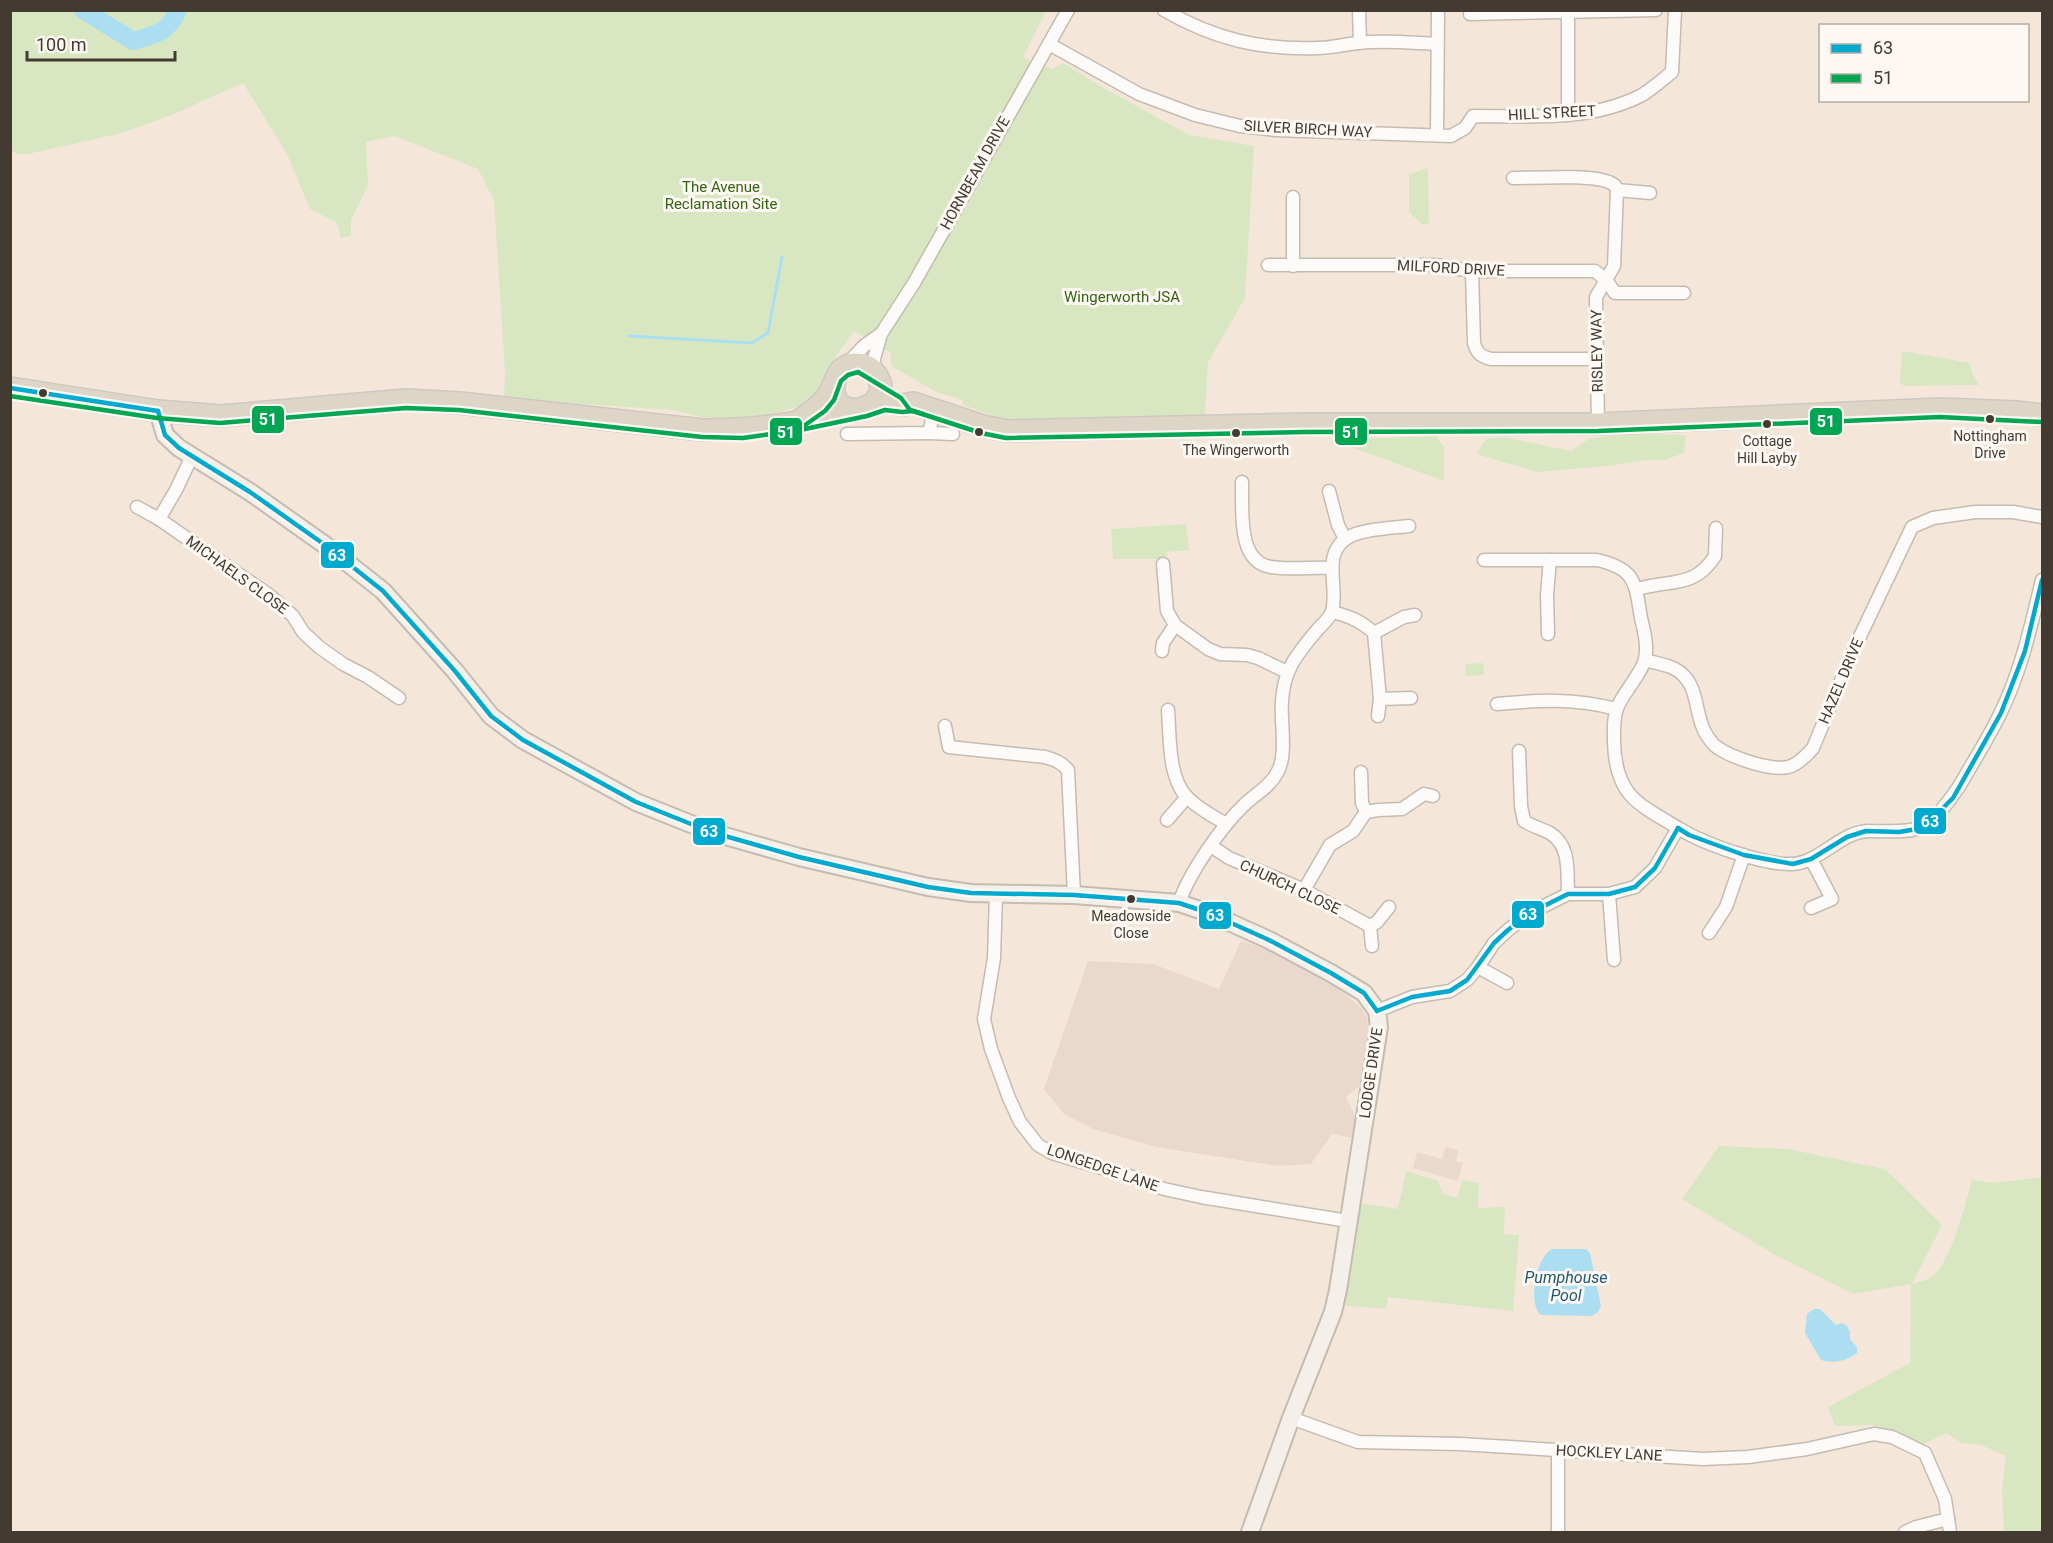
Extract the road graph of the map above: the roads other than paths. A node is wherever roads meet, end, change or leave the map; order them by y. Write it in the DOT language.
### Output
graph roads {
  1 [pos="1068,10"];
  2 [pos="1359,10"];
  3 [pos="1438,10"];
  4 [pos="1656,10"];
  5 [pos="1675,10"];
  6 [pos="1168,11"];
  7 [pos="1568,12"];
  8 [pos="1470,14"];
  9 [pos="1360,42"];
  10 [pos="1048,44"];
  11 [pos="1437,44"];
  12 [pos="1568,115"];
  13 [pos="1405,133"];
  14 [pos="1437,134"];
  15 [pos="1513,178"];
  16 [pos="1617,190"];
  17 [pos="1650,193"];
  18 [pos="1293,197"];
  19 [pos="1268,265"];
  20 [pos="1293,266"];
  21 [pos="1472,271"];
  22 [pos="1606,280"];
  23 [pos="1684,293"];
  24 [pos="881,334"];
  25 [pos="1597,359"];
  26 [pos="875,374"];
  27 [pos="838,375"];
  28 [pos="10,388"];
  29 [pos="913,403"];
  30 [pos="862,408"];
  31 [pos="934,410"];
  32 [pos="158,411"];
  33 [pos="2043,415"];
  34 [pos="794,423"];
  35 [pos="1598,424"];
  36 [pos="929,433"];
  37 [pos="847,434"];
  38 [pos="953,434"];
  39 [pos="192,456"];
  40 [pos="1242,482"];
  41 [pos="1329,491"];
  42 [pos="137,507"];
  43 [pos="2043,517"];
  44 [pos="159,519"];
  45 [pos="1409,526"];
  46 [pos="1716,528"];
  47 [pos="1346,539"];
  48 [pos="1484,560"];
  49 [pos="1550,560"];
  50 [pos="1163,564"];
  51 [pos="1331,568"];
  52 [pos="2043,580"];
  53 [pos="1638,589"];
  54 [pos="1332,612"];
  55 [pos="1415,615"];
  56 [pos="1174,625"];
  57 [pos="1374,633"];
  58 [pos="1548,634"];
  59 [pos="1162,651"];
  60 [pos="1645,660"];
  61 [pos="1287,672"];
  62 [pos="399,698"];
  63 [pos="1411,698"];
  64 [pos="1380,699"];
  65 [pos="1497,704"];
  66 [pos="1616,709"];
  67 [pos="1168,710"];
  68 [pos="1377,716"];
  69 [pos="945,726"];
  70 [pos="1519,751"];
  71 [pos="1361,772"];
  72 [pos="1433,796"];
  73 [pos="1187,797"];
  74 [pos="1366,812"];
  75 [pos="1167,820"];
  76 [pos="1226,824"];
  77 [pos="1678,828"];
  78 [pos="1211,846"];
  79 [pos="1744,855"];
  80 [pos="1811,859"];
  81 [pos="1304,890"];
  82 [pos="996,894"];
  83 [pos="1568,894"];
  84 [pos="1609,894"];
  85 [pos="1074,895"];
  86 [pos="1179,903"];
  87 [pos="1389,907"];
  88 [pos="1811,908"];
  89 [pos="1370,926"];
  90 [pos="1708,933"];
  91 [pos="1372,946"];
  92 [pos="1614,960"];
  93 [pos="1478,967"];
  94 [pos="1507,983"];
  95 [pos="1377,1011"];
  96 [pos="1348,1221"];
  97 [pos="1291,1418"];
  98 [pos="1558,1450"];
  99 [pos="1948,1519"];
  100 [pos="1250,1533"];
  101 [pos="1558,1533"];
  102 [pos="1905,1533"];
  103 [pos="1950,1533"];
  1 -- 10 [label="street, HORNBEAM DRIVE"];
  2 -- 9 [label="street"];
  3 -- 11 [label="street"];
  4 -- 7 [label="street"];
  5 -- 12 [label="street, HILL STREET"];
  6 -- 9 [label="street"];
  7 -- 8 [label="street"];
  7 -- 12 [label="street"];
  9 -- 11 [label="street"];
  10 -- 13 [label="street, SILVER BIRCH WAY"];
  10 -- 24 [label="street, HORNBEAM DRIVE"];
  11 -- 14 [label="street"];
  12 -- 14 [label="street, HILL STREET"];
  13 -- 14 [label="street, HILL STREET"];
  15 -- 16 [label="street"];
  16 -- 17 [label="street"];
  16 -- 22 [label="street, RISLEY WAY"];
  18 -- 20 [label="street"];
  19 -- 20 [label="street, MILFORD DRIVE"];
  20 -- 21 [label="street, MILFORD DRIVE"];
  21 -- 22 [label="street, MILFORD DRIVE"];
  21 -- 25 [label="street"];
  22 -- 23 [label="street, MILFORD DRIVE"];
  22 -- 25 [label="street, RISLEY WAY"];
  24 -- 26 [label="street, HORNBEAM DRIVE"];
  24 -- 27 [label="street, HORNBEAM DRIVE"];
  25 -- 35 [label="street, RISLEY WAY"];
  26 -- 27 [label="highway"];
  26 -- 29 [label="highway"];
  26 -- 30 [label="highway"];
  27 -- 30 [label="highway"];
  27 -- 34 [label="highway"];
  28 -- 32 [label="highway"];
  29 -- 30 [label="highway"];
  29 -- 31 [label="highway"];
  30 -- 34 [label="highway"];
  31 -- 35 [label="highway"];
  31 -- 36 [label="street"];
  32 -- 34 [label="highway"];
  32 -- 39 [label="street"];
  33 -- 35 [label="highway"];
  36 -- 37 [label="street"];
  36 -- 38 [label="street"];
  39 -- 44 [label="street"];
  39 -- 82 [label="street"];
  40 -- 51 [label="street"];
  41 -- 47 [label="street"];
  42 -- 44 [label="street, MICHAELS CLOSE"];
  43 -- 60 [label="street, HAZEL DRIVE"];
  44 -- 62 [label="street, MICHAELS CLOSE"];
  45 -- 47 [label="street"];
  46 -- 53 [label="street"];
  47 -- 51 [label="street"];
  48 -- 49 [label="street"];
  49 -- 53 [label="street"];
  49 -- 58 [label="street"];
  50 -- 56 [label="street"];
  51 -- 54 [label="street"];
  52 -- 80 [label="street"];
  53 -- 60 [label="street"];
  54 -- 57 [label="street"];
  54 -- 61 [label="street"];
  55 -- 57 [label="street"];
  56 -- 59 [label="street"];
  56 -- 61 [label="street"];
  57 -- 64 [label="street"];
  60 -- 66 [label="street"];
  61 -- 76 [label="street"];
  63 -- 64 [label="street"];
  64 -- 68 [label="street"];
  65 -- 66 [label="street"];
  66 -- 77 [label="street"];
  67 -- 73 [label="street"];
  69 -- 85 [label="street"];
  70 -- 83 [label="street"];
  71 -- 74 [label="street"];
  72 -- 74 [label="street"];
  73 -- 75 [label="street"];
  73 -- 76 [label="street"];
  74 -- 81 [label="street"];
  76 -- 78 [label="street"];
  77 -- 79 [label="street"];
  77 -- 84 [label="street"];
  78 -- 81 [label="street, CHURCH CLOSE"];
  78 -- 86 [label="street"];
  79 -- 80 [label="street"];
  79 -- 90 [label="street"];
  80 -- 88 [label="street"];
  81 -- 89 [label="street, CHURCH CLOSE"];
  82 -- 85 [label="street, LODGE DRIVE"];
  82 -- 96 [label="street, LONGEDGE LANE"];
  83 -- 84 [label="street"];
  83 -- 93 [label="street"];
  84 -- 92 [label="street"];
  85 -- 86 [label="street, LODGE DRIVE"];
  86 -- 95 [label="street, LODGE DRIVE"];
  87 -- 89 [label="street"];
  89 -- 91 [label="street"];
  93 -- 94 [label="street"];
  93 -- 95 [label="street"];
  95 -- 96 [label="street, LODGE DRIVE"];
  96 -- 97 [label="street"];
  97 -- 98 [label="street, HOCKLEY LANE"];
  97 -- 100 [label="street"];
  98 -- 99 [label="street, HOCKLEY LANE"];
  98 -- 101 [label="street"];
  99 -- 102 [label="street"];
  99 -- 103 [label="street"];
}
